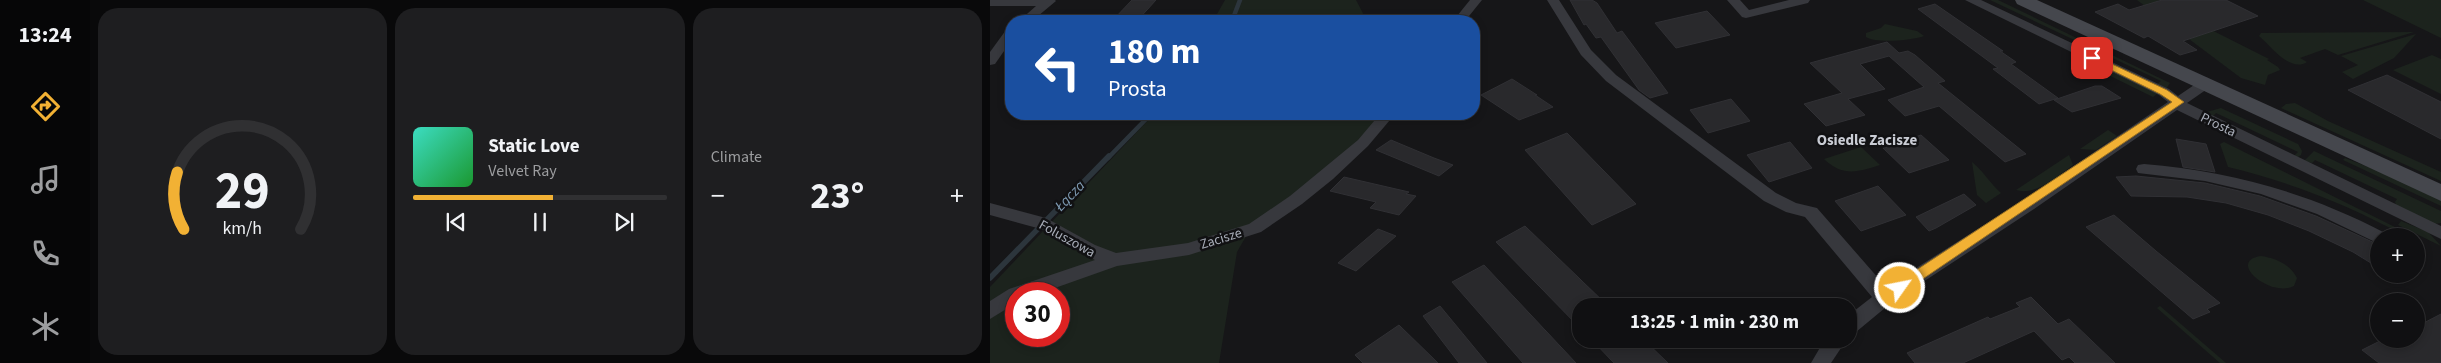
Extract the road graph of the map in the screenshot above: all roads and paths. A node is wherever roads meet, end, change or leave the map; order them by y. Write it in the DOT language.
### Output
graph roads {
  1 [pos="1476,0"];
  2 [pos="1553,0"];
  3 [pos="1733,0"];
  4 [pos="1804,0"];
  5 [pos="1972,0"];
  6 [pos="2023,0"];
  7 [pos="990,2"];
  8 [pos="1050,2"];
  9 [pos="1033,15"];
  10 [pos="1464,15"];
  11 [pos="1005,41"];
  12 [pos="990,61"];
  13 [pos="2206,84"];
  14 [pos="2179,102"];
  15 [pos="1383,120"];
  16 [pos="2144,169"];
  17 [pos="2441,193"];
  18 [pos="990,209"];
  19 [pos="2370,233"];
  20 [pos="2441,233"];
  21 [pos="1116,260"];
  22 [pos="1051,282"];
  23 [pos="1884,298"];
  24 [pos="1005,301"];
  25 [pos="990,311"];
  26 [pos="1857,320"];
  27 [pos="1829,348"];
  28 [pos="1821,363"];
  1 -- 10 [label="street"];
  2 -- 23 [label="street"];
  3 -- 4 [label="street"];
  5 -- 14 [label="street, Prosta"];
  6 -- 13 [label="street"];
  7 -- 8 [label="street"];
  8 -- 9 [label="street"];
  11 -- 12 [label="street"];
  13 -- 14 [label="street"];
  13 -- 17 [label="street"];
  14 -- 20 [label="street, Prosta"];
  14 -- 23 [label="street"];
  15 -- 21 [label="street, Zacisze"];
  16 -- 19 [label="street"];
  18 -- 21 [label="street, Foluszowa"];
  21 -- 22 [label="street, Zacisze"];
  23 -- 26 [label="street"];
  24 -- 25 [label="street, Zacisze"];
  27 -- 28 [label="street"];
}
